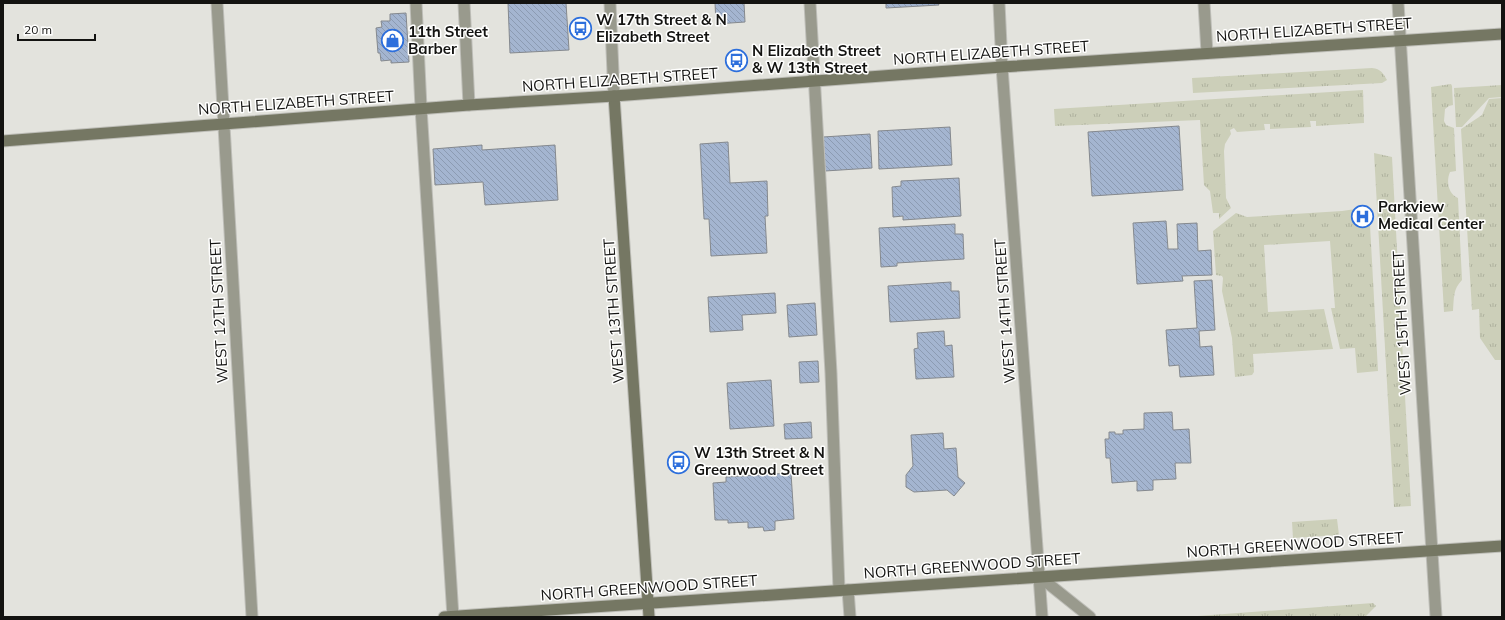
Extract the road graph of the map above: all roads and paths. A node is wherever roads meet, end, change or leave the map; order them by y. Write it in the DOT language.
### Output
graph roads {
  1 [pos="217,3"];
  2 [pos="416,3"];
  3 [pos="464,3"];
  4 [pos="610,3"];
  5 [pos="810,3"];
  6 [pos="999,3"];
  7 [pos="1204,3"];
  8 [pos="1398,3"];
  9 [pos="1502,34"];
  10 [pos="1400,40"];
  11 [pos="1207,53"];
  12 [pos="1002,67"];
  13 [pos="814,81"];
  14 [pos="614,96"];
  15 [pos="469,105"];
  16 [pos="421,108"];
  17 [pos="224,123"];
  18 [pos="3,141"];
  19 [pos="1502,546"];
  20 [pos="1431,550"];
  21 [pos="1040,577"];
  22 [pos="844,590"];
  23 [pos="648,603"];
  24 [pos="252,617"];
  25 [pos="450,617"];
  26 [pos="649,617"];
  27 [pos="850,617"];
  28 [pos="1042,617"];
  29 [pos="1090,617"];
  30 [pos="1436,617"];
  1 -- 17 [label="street, WEST 12TH STREET"];
  2 -- 16 [label="street"];
  3 -- 15 [label="street"];
  4 -- 14 [label="street, WEST 13TH STREET"];
  5 -- 13 [label="street"];
  6 -- 12 [label="street, WEST 14TH STREET"];
  7 -- 11 [label="street"];
  8 -- 10 [label="street, WEST 15TH STREET"];
  9 -- 10 [label="main road, NORTH ELIZABETH STREET"];
  10 -- 11 [label="main road, NORTH ELIZABETH STREET"];
  10 -- 20 [label="street, WEST 15TH STREET"];
  11 -- 12 [label="main road, NORTH ELIZABETH STREET"];
  12 -- 13 [label="main road, NORTH ELIZABETH STREET"];
  12 -- 21 [label="street, WEST 14TH STREET"];
  13 -- 14 [label="main road, NORTH ELIZABETH STREET"];
  13 -- 22 [label="street"];
  14 -- 15 [label="main road, NORTH ELIZABETH STREET"];
  14 -- 23 [label="main road, WEST 13TH STREET"];
  15 -- 16 [label="main road, NORTH ELIZABETH STREET"];
  16 -- 17 [label="main road, NORTH ELIZABETH STREET"];
  16 -- 25 [label="street"];
  17 -- 18 [label="main road, NORTH ELIZABETH STREET"];
  17 -- 24 [label="street, WEST 12TH STREET"];
  19 -- 20 [label="main road, NORTH GREENWOOD STREET"];
  20 -- 21 [label="main road, NORTH GREENWOOD STREET"];
  20 -- 30 [label="street, WEST 15TH STREET"];
  21 -- 22 [label="main road, NORTH GREENWOOD STREET"];
  21 -- 28 [label="street, WEST 14TH STREET"];
  21 -- 29 [label="street"];
  22 -- 23 [label="main road, NORTH GREENWOOD STREET"];
  22 -- 27 [label="street"];
  23 -- 25 [label="main road, NORTH GREENWOOD STREET"];
  23 -- 26 [label="main road, WEST 13TH STREET"];
}
